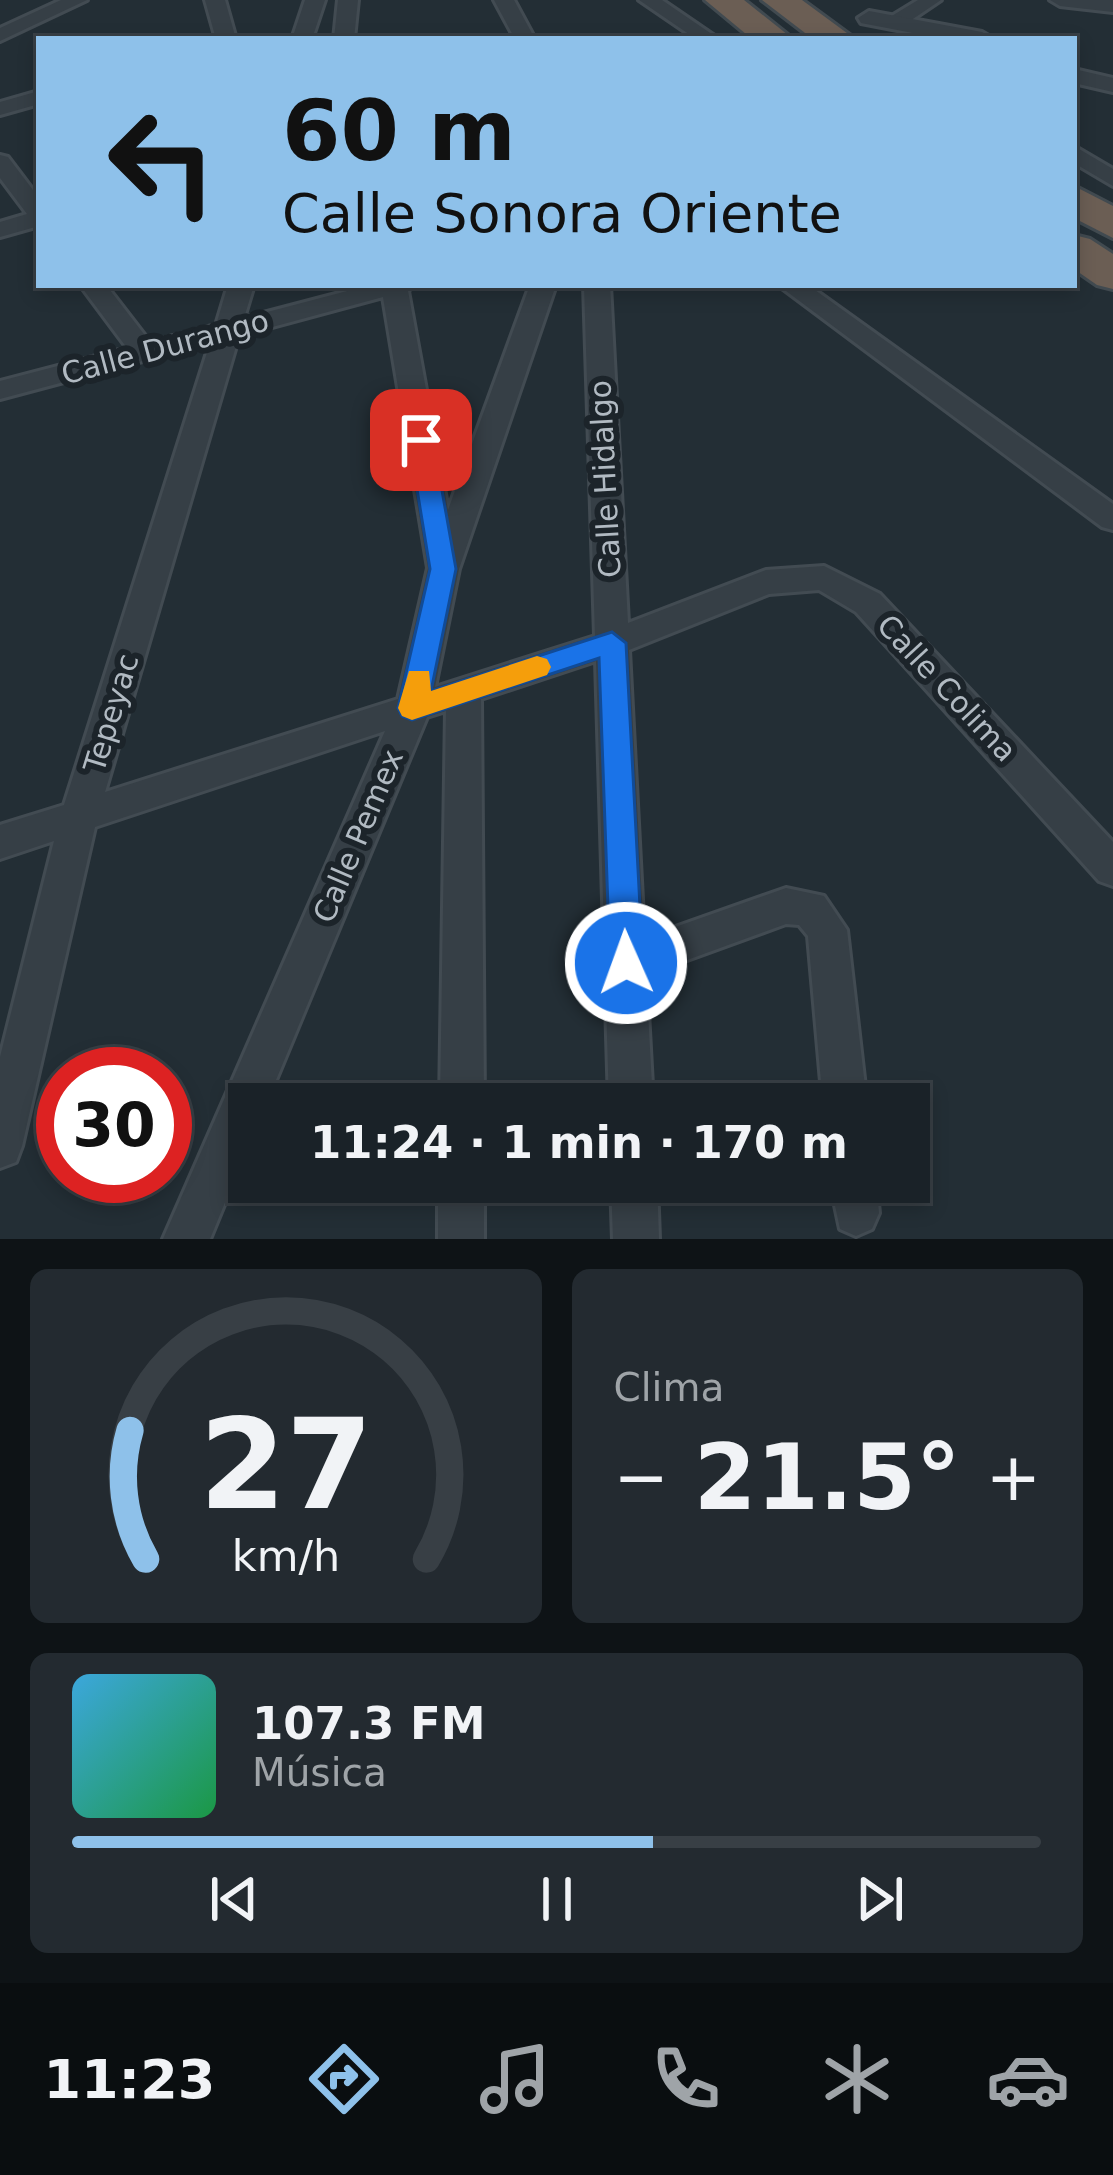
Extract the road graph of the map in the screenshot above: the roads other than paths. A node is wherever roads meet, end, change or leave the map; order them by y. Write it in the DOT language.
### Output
graph roads {
  1 [pos="77,0"];
  2 [pos="215,0"];
  3 [pos="315,0"];
  4 [pos="348,0"];
  5 [pos="481,0"];
  6 [pos="649,0"];
  7 [pos="722,0"];
  8 [pos="779,0"];
  9 [pos="932,0"];
  10 [pos="1060,0"];
  11 [pos="508,7"];
  12 [pos="1113,7"];
  13 [pos="853,22"];
  14 [pos="900,30"];
  15 [pos="0,35"];
  16 [pos="225,36"];
  17 [pos="303,36"];
  18 [pos="344,36"];
  19 [pos="523,36"];
  20 [pos="704,36"];
  21 [pos="772,36"];
  22 [pos="955,36"];
  23 [pos="1077,59"];
  24 [pos="1113,67"];
  25 [pos="1077,77"];
  26 [pos="1113,85"];
  27 [pos="36,98"];
  28 [pos="0,109"];
  29 [pos="1077,155"];
  30 [pos="0,162"];
  31 [pos="1113,179"];
  32 [pos="1077,201"];
  33 [pos="36,212"];
  34 [pos="36,217"];
  35 [pos="1113,225"];
  36 [pos="0,230"];
  37 [pos="1077,250"];
  38 [pos="1113,275"];
  39 [pos="95,288"];
  40 [pos="240,288"];
  41 [pos="388,288"];
  42 [pos="396,288"];
  43 [pos="542,288"];
  44 [pos="597,288"];
  45 [pos="795,288"];
  46 [pos="230,330"];
  47 [pos="144,353"];
  48 [pos="0,390"];
  49 [pos="1113,519"];
  50 [pos="443,569"];
  51 [pos="612,643"];
  52 [pos="464,691"];
  53 [pos="412,708"];
  54 [pos="79,817"];
  55 [pos="0,842"];
  56 [pos="1113,869"];
  57 [pos="626,963"];
  58 [pos="462,1083"];
  59 [pos="631,1083"];
  60 [pos="843,1083"];
  61 [pos="0,1146"];
  62 [pos="461,1203"];
  63 [pos="635,1203"];
  64 [pos="186,1239"];
  65 [pos="461,1239"];
  66 [pos="636,1239"];
  1 -- 15 [label="street"];
  2 -- 16 [label="street"];
  3 -- 17 [label="street"];
  4 -- 18 [label="street"];
  5 -- 11 [label="street"];
  6 -- 20 [label="street"];
  7 -- 21 [label="highway"];
  8 -- 13 [label="highway"];
  9 -- 14 [label="street"];
  10 -- 12 [label="street"];
  11 -- 19 [label="street"];
  13 -- 14 [label="street"];
  14 -- 22 [label="street"];
  23 -- 24 [label="street"];
  25 -- 26 [label="street"];
  27 -- 28 [label="street"];
  29 -- 31 [label="street"];
  30 -- 33 [label="street"];
  32 -- 35 [label="highway"];
  34 -- 36 [label="street"];
  37 -- 38 [label="highway"];
  39 -- 47 [label="street"];
  40 -- 46 [label="street, Tepeyac"];
  41 -- 46 [label="street, Calle Durango"];
  42 -- 50 [label="street"];
  43 -- 50 [label="street, Calle Pemex"];
  44 -- 51 [label="street, Calle Hidalgo"];
  45 -- 49 [label="street"];
  46 -- 47 [label="street, Calle Durango"];
  46 -- 54 [label="street, Tepeyac"];
  47 -- 48 [label="street, Calle Durango"];
  50 -- 53 [label="street, Calle Pemex"];
  51 -- 52 [label="street, Calle Colima"];
  51 -- 56 [label="street, Calle Colima"];
  51 -- 57 [label="street, Calle Hidalgo"];
  52 -- 53 [label="street, Calle Colima"];
  52 -- 58 [label="street"];
  53 -- 54 [label="street, Calle Colima"];
  53 -- 64 [label="street, Calle Pemex"];
  54 -- 55 [label="street, Calle Colima"];
  54 -- 61 [label="street, Tepeyac"];
  57 -- 59 [label="street, Calle Hidalgo"];
  57 -- 60 [label="street"];
  62 -- 65 [label="street"];
  63 -- 66 [label="street"];
}
